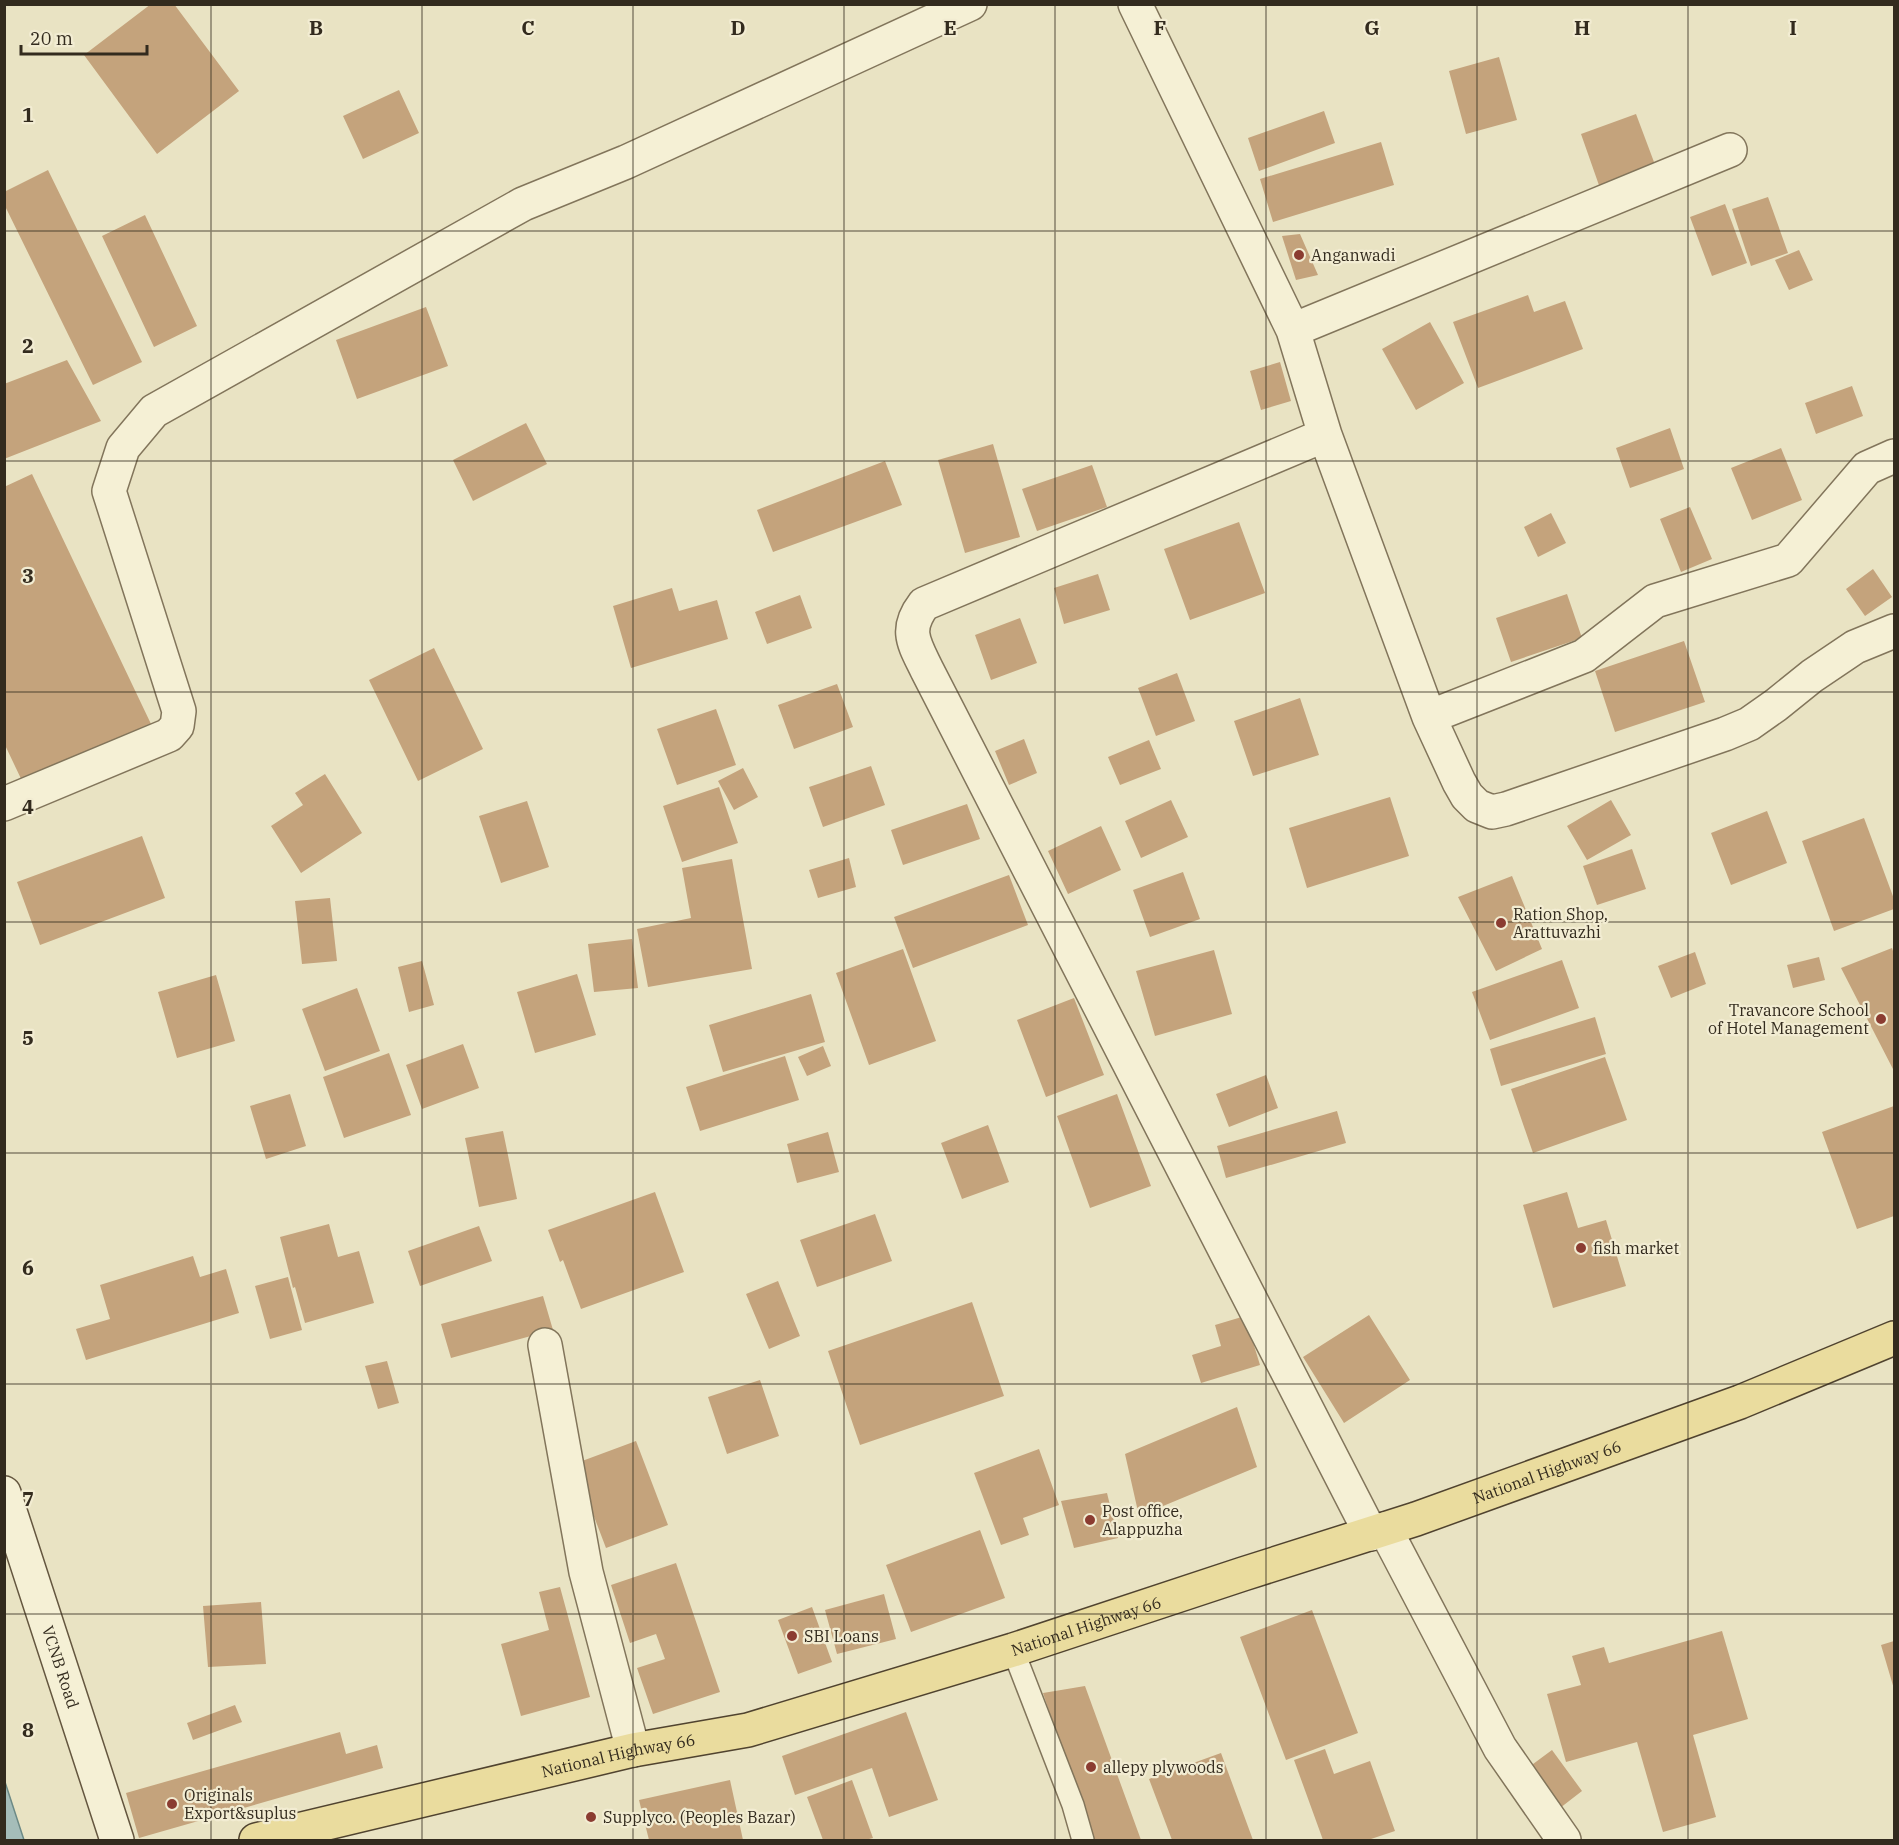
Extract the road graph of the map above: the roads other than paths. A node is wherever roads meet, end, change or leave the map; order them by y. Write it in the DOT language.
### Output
graph roads {
  1 [pos="970,4"];
  2 [pos="1135,4"];
  3 [pos="1730,150"];
  4 [pos="1293,330"];
  5 [pos="1324,435"];
  6 [pos="1894,456"];
  7 [pos="1894,631"];
  8 [pos="1429,717"];
  9 [pos="4,804"];
  10 [pos="1894,1338"];
  11 [pos="544,1345"];
  12 [pos="4,1493"];
  13 [pos="1378,1532"];
  14 [pos="1013,1650"];
  15 [pos="633,1750"];
  16 [pos="439,1797"];
  17 [pos="117,1840"];
  18 [pos="256,1840"];
  19 [pos="344,1840"];
  20 [pos="1083,1840"];
  21 [pos="1564,1840"];
  1 -- 9 [label="street"];
  2 -- 4 [label="street"];
  3 -- 4 [label="street"];
  4 -- 5 [label="street"];
  5 -- 8 [label="street"];
  5 -- 13 [label="street"];
  6 -- 8 [label="street"];
  7 -- 8 [label="street"];
  10 -- 13 [label="main road, National Highway 66"];
  11 -- 15 [label="street"];
  12 -- 17 [label="street, VCNB Road"];
  13 -- 14 [label="main road, National Highway 66"];
  13 -- 21 [label="street"];
  14 -- 15 [label="main road, National Highway 66"];
  14 -- 20 [label="lane"];
  15 -- 16 [label="main road, National Highway 66"];
  16 -- 18 [label="main road, National Highway 66"];
  16 -- 19 [label="main road"];
}
